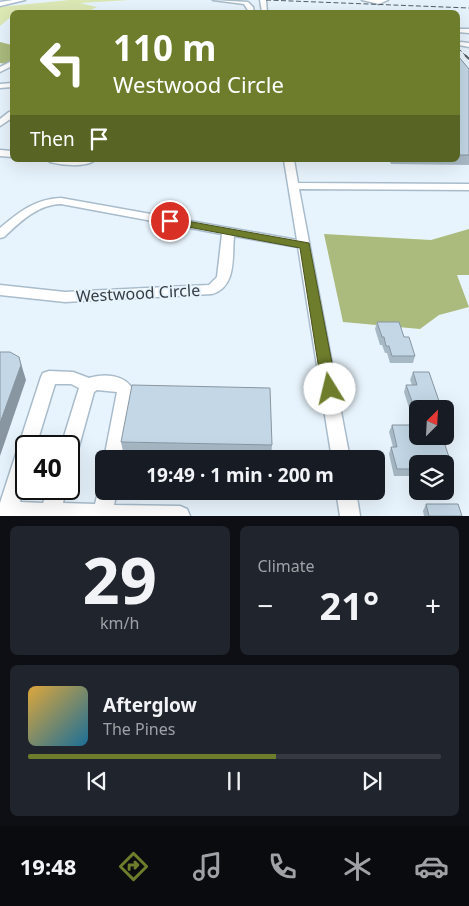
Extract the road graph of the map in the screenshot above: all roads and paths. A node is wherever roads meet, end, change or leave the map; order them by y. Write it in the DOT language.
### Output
graph roads {
  1 [pos="22,0"];
  2 [pos="216,0"];
  3 [pos="365,0"];
  4 [pos="385,0"];
  5 [pos="0,4"];
  6 [pos="251,10"];
  7 [pos="461,44"];
  8 [pos="469,44"];
  9 [pos="289,162"];
  10 [pos="294,186"];
  11 [pos="469,187"];
  12 [pos="228,232"];
  13 [pos="0,234"];
  14 [pos="305,245"];
  15 [pos="0,290"];
  16 [pos="90,386"];
  17 [pos="31,435"];
  18 [pos="73,435"];
  19 [pos="115,450"];
  20 [pos="339,450"];
  21 [pos="15,480"];
  22 [pos="54,500"];
  23 [pos="105,500"];
  24 [pos="347,500"];
  25 [pos="3,513"];
  26 [pos="50,513"];
  27 [pos="103,514"];
  28 [pos="153,516"];
  29 [pos="180,516"];
  30 [pos="350,516"];
  1 -- 5 [label="street"];
  2 -- 6 [label="street"];
  3 -- 4 [label="street"];
  7 -- 8 [label="street"];
  9 -- 10 [label="street"];
  10 -- 11 [label="street"];
  10 -- 14 [label="street"];
  12 -- 13 [label="street"];
  12 -- 14 [label="street"];
  12 -- 15 [label="street, Westwood Circle"];
  14 -- 20 [label="street"];
  16 -- 17 [label="street"];
  16 -- 18 [label="street"];
  16 -- 19 [label="street"];
  21 -- 25 [label="street"];
  22 -- 26 [label="street"];
  23 -- 27 [label="street"];
  24 -- 30 [label="street"];
  25 -- 26 [label="street"];
  26 -- 27 [label="street"];
  27 -- 28 [label="street"];
  28 -- 29 [label="street"];
}
